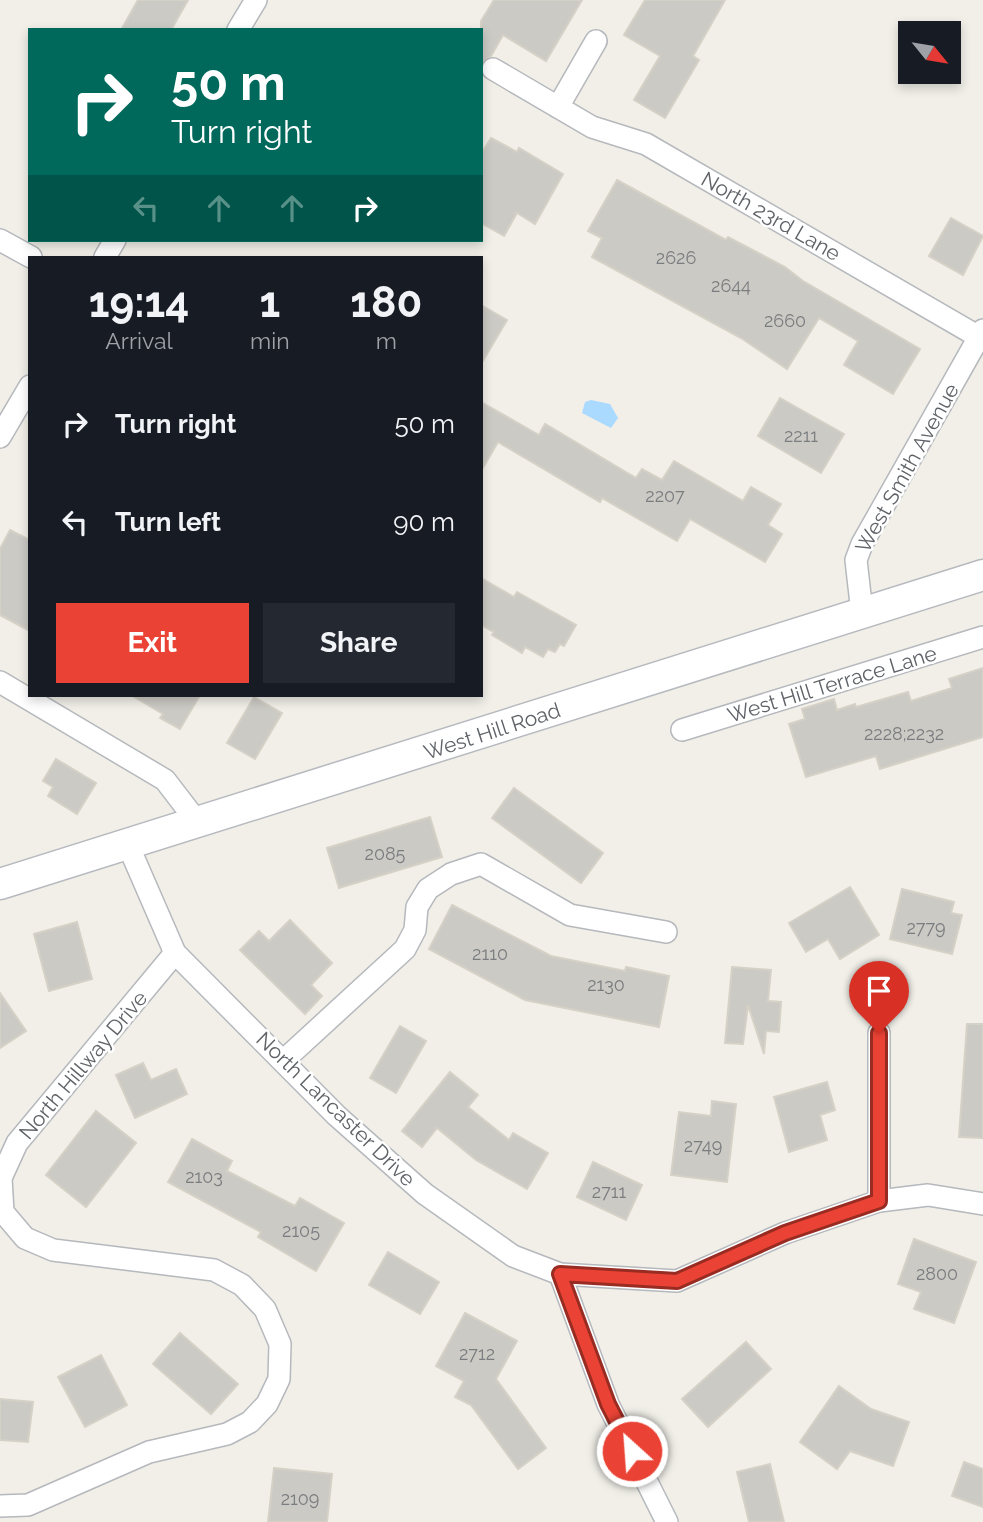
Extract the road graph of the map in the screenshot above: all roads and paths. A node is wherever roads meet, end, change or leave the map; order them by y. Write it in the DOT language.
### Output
graph roads {
  1 [pos="256,0"];
  2 [pos="239,28"];
  3 [pos="596,41"];
  4 [pos="493,69"];
  5 [pos="558,107"];
  6 [pos="0,240"];
  7 [pos="29,256"];
  8 [pos="981,333"];
  9 [pos="28,389"];
  10 [pos="0,437"];
  11 [pos="983,575"];
  12 [pos="862,613"];
  13 [pos="983,637"];
  14 [pos="0,682"];
  15 [pos="682,730"];
  16 [pos="198,823"];
  17 [pos="128,845"];
  18 [pos="0,884"];
  19 [pos="666,932"];
  20 [pos="175,953"];
  21 [pos="879,1033"];
  22 [pos="283,1061"];
  23 [pos="879,1201"];
  24 [pos="983,1204"];
  25 [pos="560,1274"];
  26 [pos="0,1506"];
  27 [pos="667,1522"];
  1 -- 2 [label="street"];
  3 -- 5 [label="street"];
  4 -- 5 [label="street, North 23rd Lane"];
  5 -- 8 [label="street, North 23rd Lane"];
  6 -- 7 [label="street"];
  8 -- 12 [label="street, West Smith Avenue"];
  9 -- 10 [label="street"];
  11 -- 12 [label="street, West Hill Road"];
  12 -- 16 [label="street, West Hill Road"];
  13 -- 15 [label="street, West Hill Terrace Lane"];
  14 -- 16 [label="street"];
  16 -- 17 [label="street, West Hill Road"];
  17 -- 18 [label="street, West Hill Road"];
  17 -- 20 [label="street, North Lancaster Drive"];
  19 -- 22 [label="street"];
  20 -- 22 [label="street, North Lancaster Drive"];
  20 -- 26 [label="street, North Hillway Drive"];
  21 -- 23 [label="street"];
  22 -- 25 [label="street, North Lancaster Drive"];
  23 -- 24 [label="street, North Lancaster Drive"];
  23 -- 25 [label="street, North Lancaster Drive"];
  25 -- 27 [label="street"];
}
